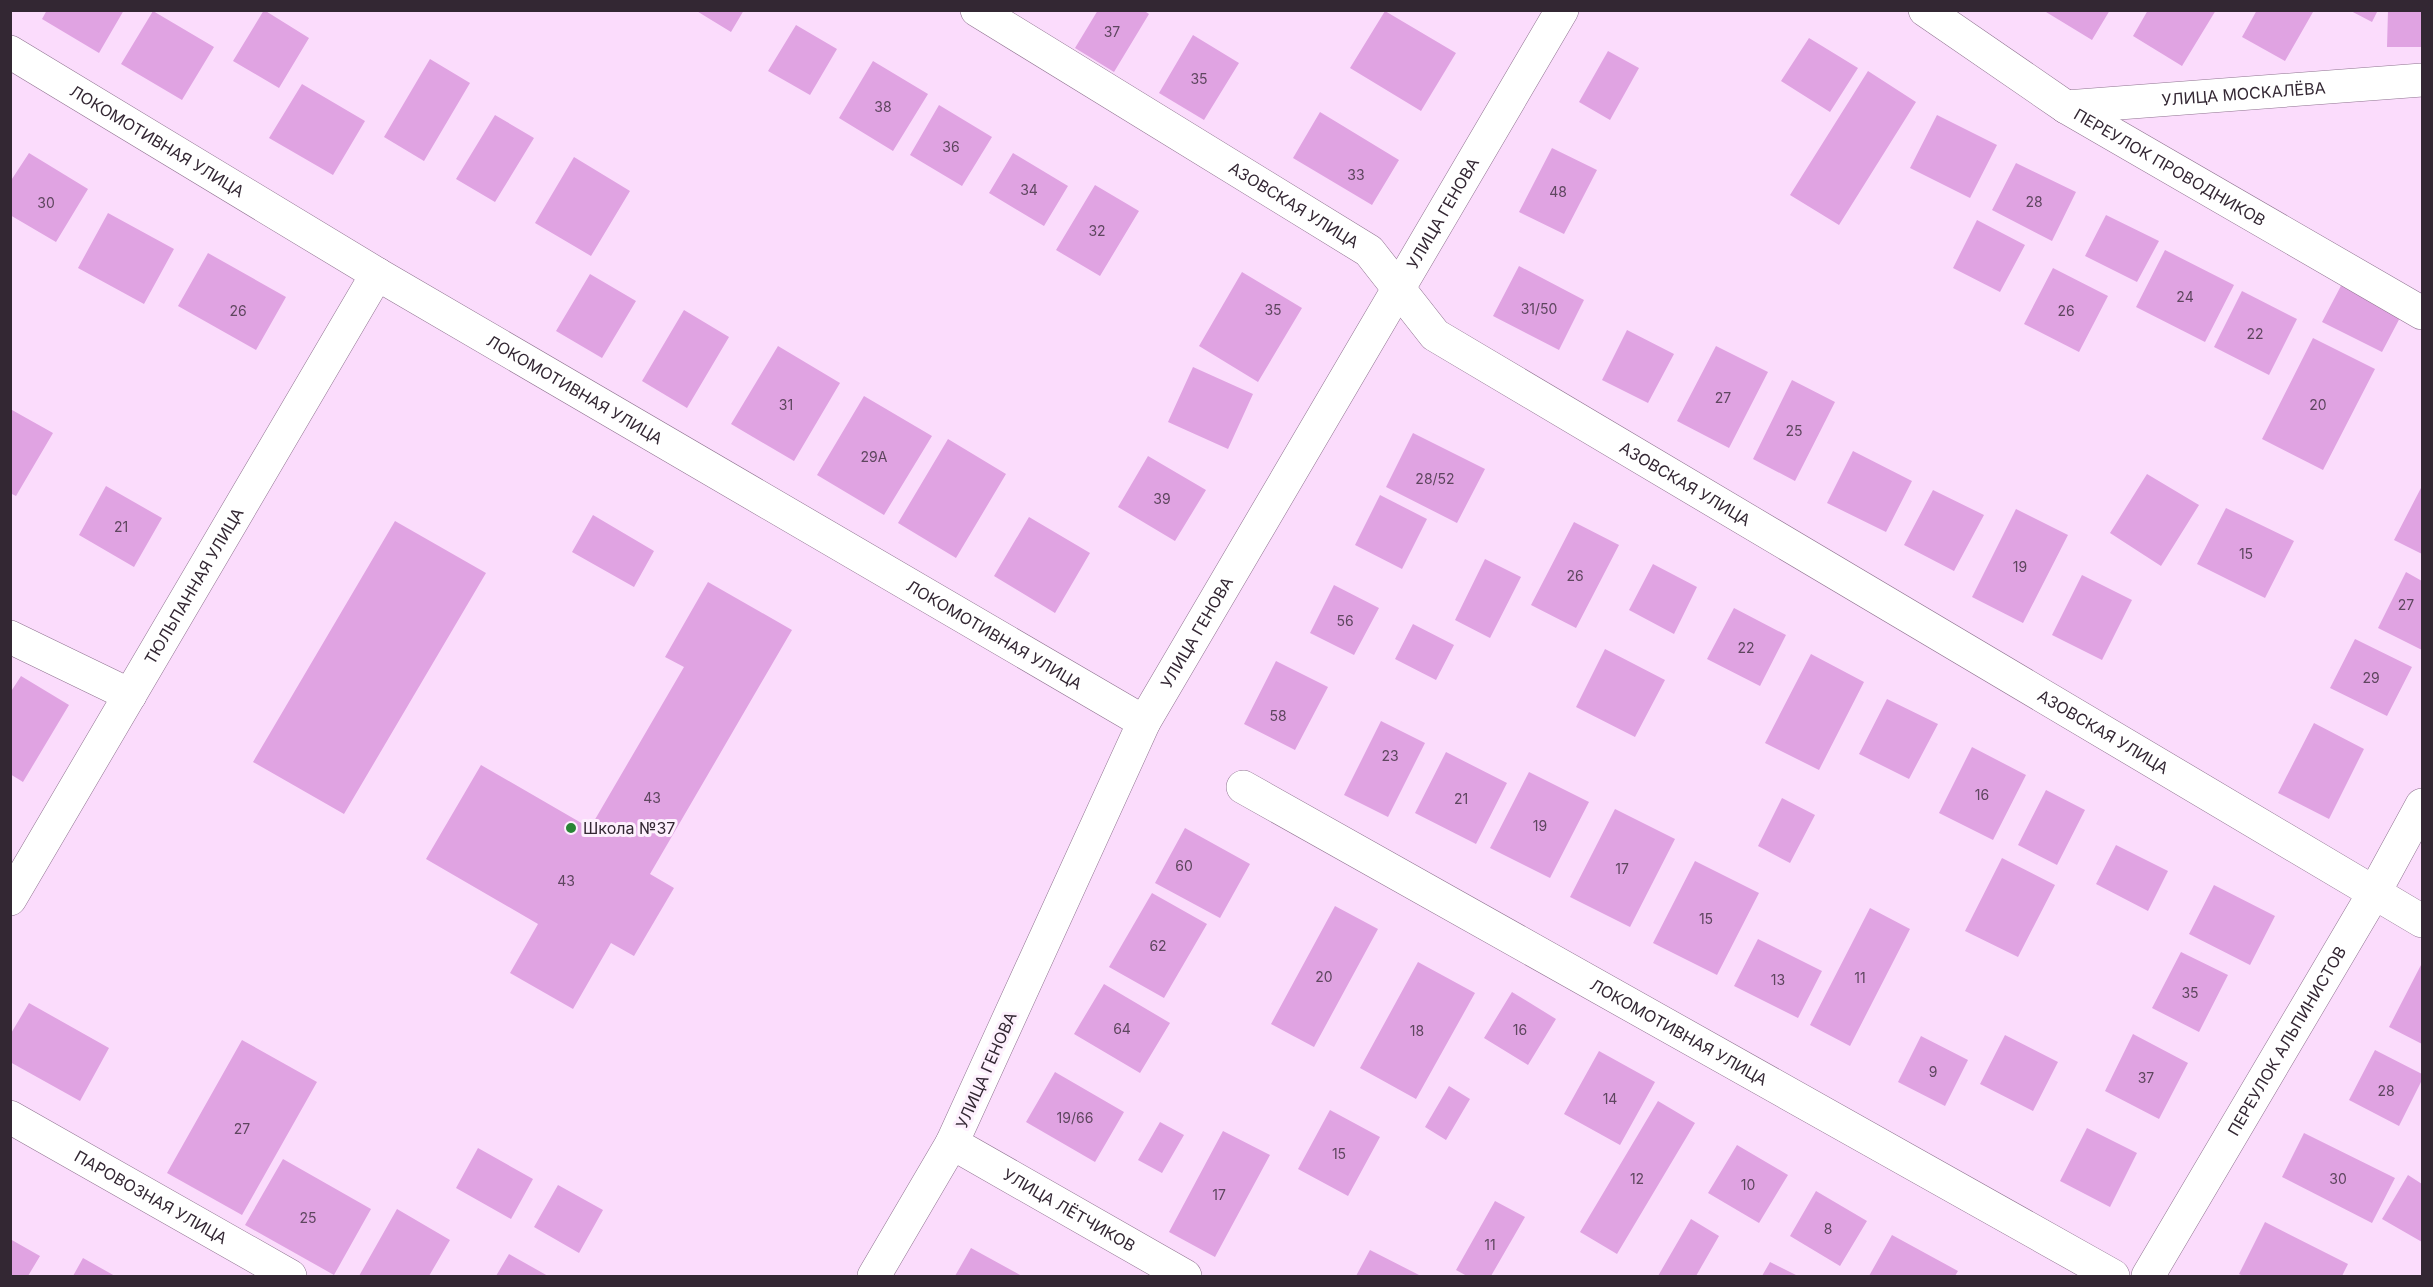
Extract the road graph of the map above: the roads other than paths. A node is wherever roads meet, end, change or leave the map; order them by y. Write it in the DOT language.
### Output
graph roads {
  1 [pos="977,10"];
  2 [pos="1562,10"];
  3 [pos="1925,10"];
  4 [pos="10,52"];
  5 [pos="2422,80"];
  6 [pos="2066,107"];
  7 [pos="377,274"];
  8 [pos="1399,287"];
  9 [pos="2422,313"];
  10 [pos="10,637"];
  11 [pos="130,695"];
  12 [pos="1144,722"];
  13 [pos="1243,787"];
  14 [pos="2422,805"];
  15 [pos="2374,893"];
  16 [pos="10,899"];
  17 [pos="2422,921"];
  18 [pos="10,1117"];
  19 [pos="952,1143"];
  20 [pos="290,1276"];
  21 [pos="874,1276"];
  22 [pos="1185,1276"];
  23 [pos="2113,1276"];
  24 [pos="2148,1276"];
  1 -- 8 [label="street, АЗОВСКАЯ УЛИЦА"];
  2 -- 8 [label="street, УЛИЦА ГЕНОВА"];
  3 -- 6 [label="street, ПЕРЕУЛОК ПРОВОДНИКОВ"];
  4 -- 7 [label="street, ЛОКОМОТИВНАЯ УЛИЦА"];
  5 -- 6 [label="street, УЛИЦА МОСКАЛЁВА"];
  6 -- 9 [label="street, ПЕРЕУЛОК ПРОВОДНИКОВ"];
  7 -- 11 [label="street, ТЮЛЬПАННАЯ УЛИЦА"];
  7 -- 12 [label="street, ЛОКОМОТИВНАЯ УЛИЦА"];
  8 -- 12 [label="street, УЛИЦА ГЕНОВА"];
  8 -- 15 [label="street, АЗОВСКАЯ УЛИЦА"];
  10 -- 11 [label="street"];
  11 -- 16 [label="street, ТЮЛЬПАННАЯ УЛИЦА"];
  12 -- 19 [label="street, УЛИЦА ГЕНОВА"];
  13 -- 23 [label="street, ЛОКОМОТИВНАЯ УЛИЦА"];
  14 -- 15 [label="street, ПЕРЕУЛОК АЛЬПИНИСТОВ"];
  15 -- 17 [label="street, АЗОВСКАЯ УЛИЦА"];
  15 -- 24 [label="street, ПЕРЕУЛОК АЛЬПИНИСТОВ"];
  18 -- 20 [label="street, ПАРОВОЗНАЯ УЛИЦА"];
  19 -- 21 [label="street, УЛИЦА ГЕНОВА"];
  19 -- 22 [label="street, УЛИЦА ЛЁТЧИКОВ"];
}
